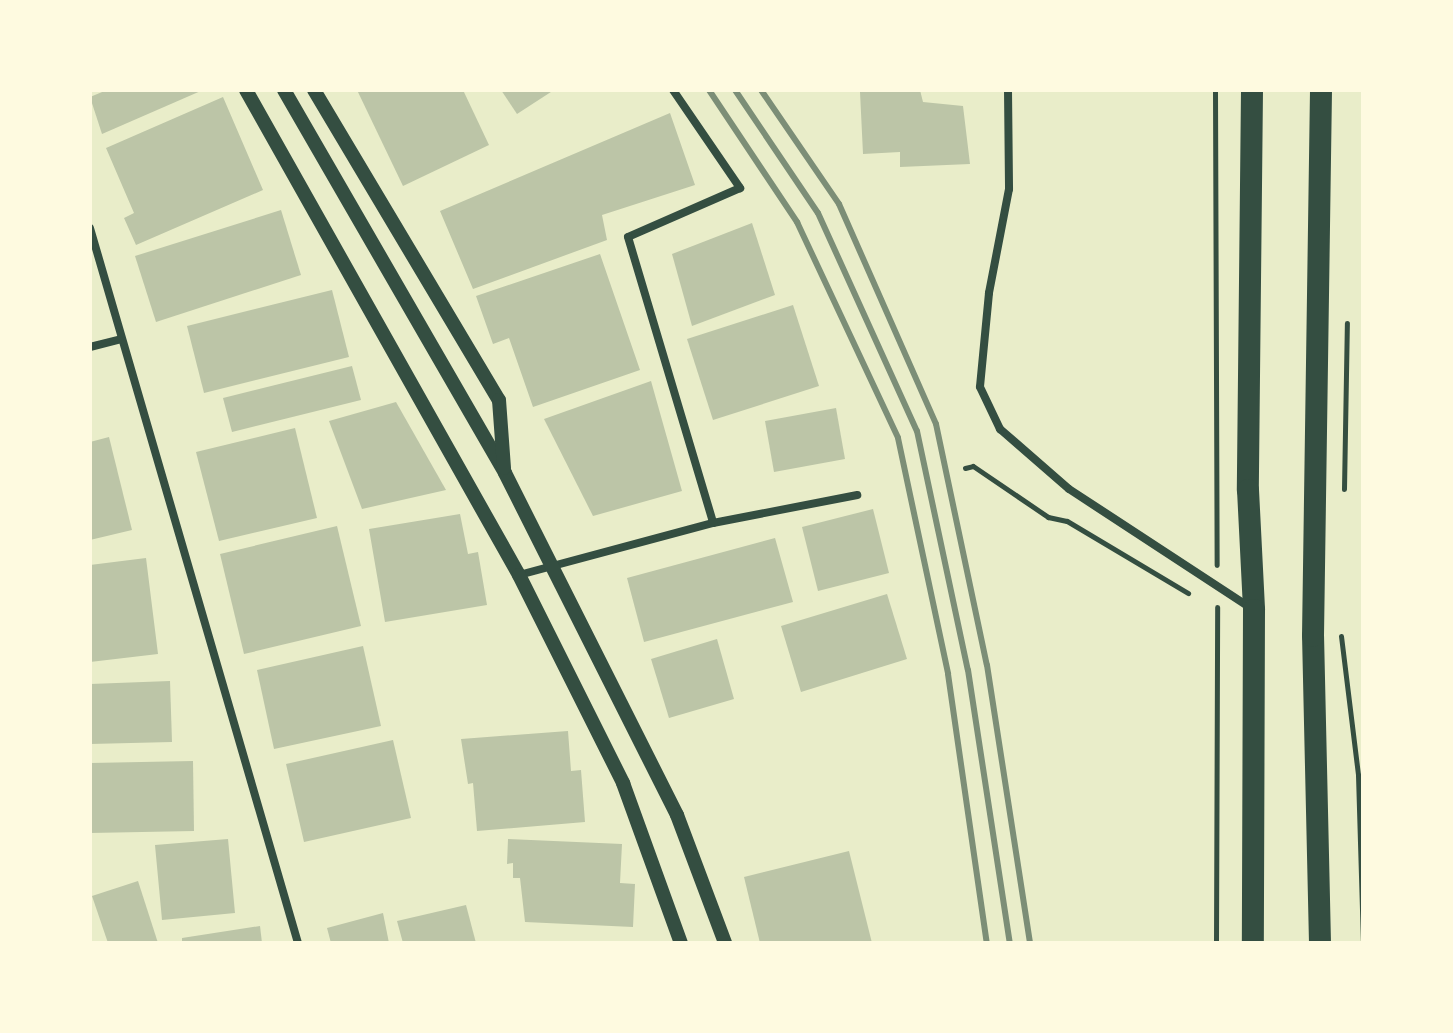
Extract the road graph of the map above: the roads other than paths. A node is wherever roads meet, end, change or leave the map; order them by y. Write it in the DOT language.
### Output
graph roads {
  1 [pos="246,90"];
  2 [pos="284,90"];
  3 [pos="314,90"];
  4 [pos="673,90"];
  5 [pos="1008,90"];
  6 [pos="1252,90"];
  7 [pos="1321,90"];
  8 [pos="90,228"];
  9 [pos="119,340"];
  10 [pos="90,347"];
  11 [pos="505,473"];
  12 [pos="857,495"];
  13 [pos="713,523"];
  14 [pos="552,564"];
  15 [pos="519,575"];
  16 [pos="1254,610"];
  17 [pos="298,943"];
  18 [pos="681,943"];
  19 [pos="725,943"];
  20 [pos="1253,943"];
  21 [pos="1320,943"];
  1 -- 15 [label="street"];
  2 -- 11 [label="street"];
  3 -- 11 [label="street"];
  4 -- 13 [label="street"];
  5 -- 16 [label="street"];
  6 -- 16 [label="highway"];
  7 -- 21 [label="highway"];
  8 -- 9 [label="street"];
  9 -- 10 [label="street"];
  9 -- 17 [label="street"];
  11 -- 14 [label="street"];
  12 -- 13 [label="street"];
  13 -- 14 [label="street"];
  14 -- 15 [label="street"];
  14 -- 19 [label="street"];
  15 -- 18 [label="street"];
  16 -- 20 [label="highway"];
}
